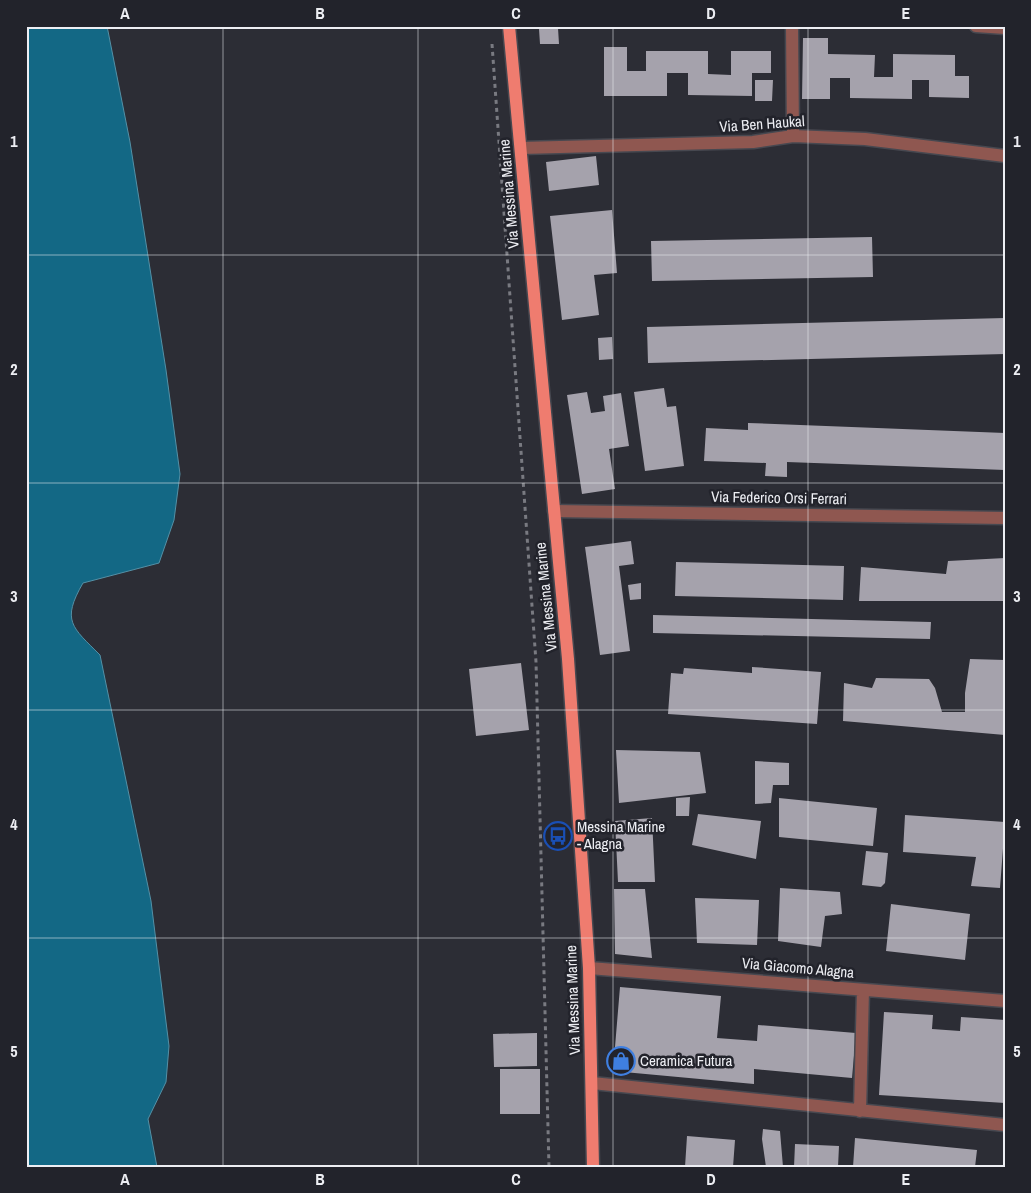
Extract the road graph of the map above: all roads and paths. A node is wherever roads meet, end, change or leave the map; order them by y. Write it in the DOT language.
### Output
graph roads {
  1 [pos="509,26"];
  2 [pos="792,26"];
  3 [pos="976,26"];
  4 [pos="1005,28"];
  5 [pos="491,36"];
  6 [pos="793,136"];
  7 [pos="521,148"];
  8 [pos="1005,156"];
  9 [pos="554,511"];
  10 [pos="1005,518"];
  11 [pos="589,968"];
  12 [pos="863,990"];
  13 [pos="1005,1001"];
  14 [pos="592,1083"];
  15 [pos="860,1111"];
  16 [pos="1005,1125"];
  17 [pos="549,1167"];
  18 [pos="593,1167"];
  1 -- 7 [label="main road, Via Messina Marine"];
  2 -- 6 [label="street"];
  3 -- 4 [label="street"];
  5 -- 17 [label="path"];
  6 -- 7 [label="street, Via Ben Haukal"];
  6 -- 8 [label="street, Via Ben Haukal"];
  7 -- 9 [label="main road, Via Messina Marine"];
  9 -- 10 [label="street, Via Federico Orsi Ferrari"];
  9 -- 11 [label="main road, Via Messina Marine"];
  11 -- 12 [label="street, Via Giacomo Alagna"];
  11 -- 14 [label="main road, Via Messina Marine"];
  12 -- 13 [label="street, Via Giacomo Alagna"];
  12 -- 15 [label="street"];
  14 -- 15 [label="street"];
  14 -- 18 [label="main road, Via Messina Marine"];
  15 -- 16 [label="street"];
}
